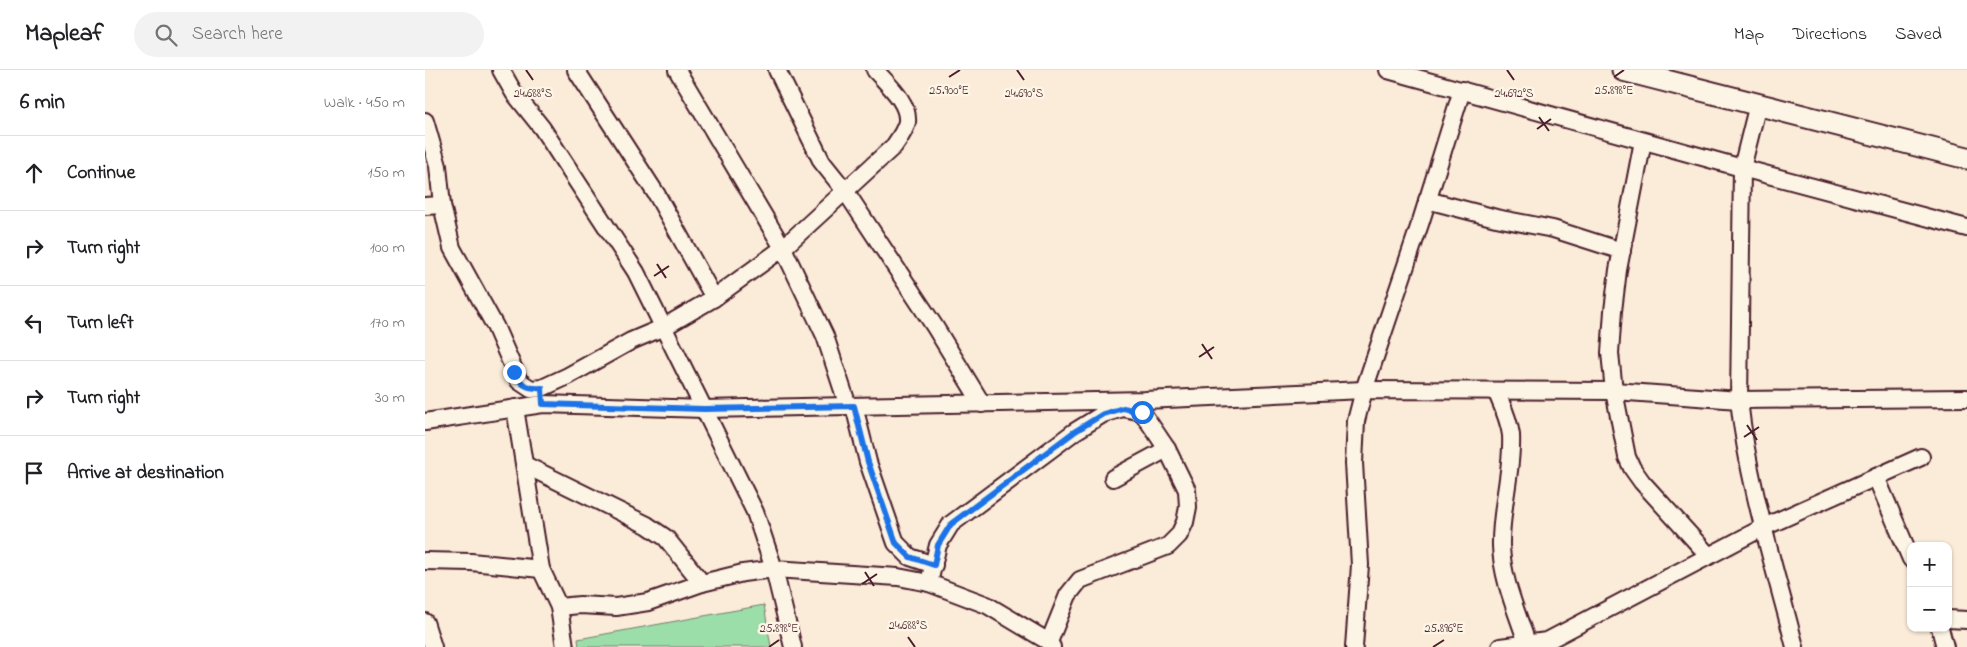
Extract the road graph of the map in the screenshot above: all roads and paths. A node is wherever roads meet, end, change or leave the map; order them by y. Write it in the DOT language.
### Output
graph roads {
  1 [pos="501,70"];
  2 [pos="576,70"];
  3 [pos="677,70"];
  4 [pos="777,70"];
  5 [pos="875,70"];
  6 [pos="1388,70"];
  7 [pos="1623,70"];
  8 [pos="1462,90"];
  9 [pos="1758,104"];
  10 [pos="425,121"];
  11 [pos="1643,141"];
  12 [pos="1967,158"];
  13 [pos="1742,168"];
  14 [pos="846,192"];
  15 [pos="1427,200"];
  16 [pos="425,206"];
  17 [pos="442,206"];
  18 [pos="1967,228"];
  19 [pos="783,248"];
  20 [pos="1622,251"];
  21 [pos="714,298"];
  22 [pos="663,327"];
  23 [pos="1364,390"];
  24 [pos="1496,391"];
  25 [pos="1614,391"];
  26 [pos="542,396"];
  27 [pos="1967,398"];
  28 [pos="1739,400"];
  29 [pos="982,404"];
  30 [pos="851,406"];
  31 [pos="515,408"];
  32 [pos="704,409"];
  33 [pos="425,422"];
  34 [pos="1167,449"];
  35 [pos="1921,457"];
  36 [pos="525,465"];
  37 [pos="1876,477"];
  38 [pos="1113,478"];
  39 [pos="1763,527"];
  40 [pos="1907,550"];
  41 [pos="1709,556"];
  42 [pos="425,561"];
  43 [pos="934,565"];
  44 [pos="541,569"];
  45 [pos="774,569"];
  46 [pos="702,583"];
  47 [pos="929,583"];
  48 [pos="559,607"];
  49 [pos="1952,619"];
  50 [pos="1967,620"];
  51 [pos="425,622"];
  52 [pos="1941,632"];
  53 [pos="1527,643"];
  54 [pos="1051,644"];
  55 [pos="1549,644"];
  56 [pos="433,647"];
  57 [pos="565,647"];
  58 [pos="793,647"];
  59 [pos="1354,647"];
  60 [pos="1499,647"];
  61 [pos="1795,647"];
  62 [pos="1945,647"];
  1 -- 22 [label="street"];
  2 -- 21 [label="street"];
  3 -- 19 [label="street"];
  4 -- 14 [label="street"];
  5 -- 14 [label="street"];
  6 -- 8 [label="street"];
  7 -- 9 [label="main road"];
  8 -- 11 [label="street"];
  8 -- 15 [label="street"];
  9 -- 12 [label="main road"];
  9 -- 13 [label="street"];
  10 -- 17 [label="street"];
  11 -- 13 [label="street"];
  11 -- 20 [label="street"];
  13 -- 18 [label="street"];
  13 -- 28 [label="street"];
  14 -- 19 [label="street"];
  14 -- 29 [label="street"];
  15 -- 20 [label="street"];
  15 -- 23 [label="street"];
  16 -- 17 [label="street"];
  17 -- 26 [label="street"];
  19 -- 21 [label="street"];
  19 -- 30 [label="street"];
  20 -- 25 [label="street"];
  21 -- 22 [label="street"];
  22 -- 26 [label="street"];
  22 -- 32 [label="street"];
  23 -- 24 [label="street"];
  23 -- 29 [label="street"];
  23 -- 59 [label="street"];
  24 -- 25 [label="street"];
  24 -- 53 [label="street"];
  25 -- 28 [label="street"];
  25 -- 41 [label="street"];
  26 -- 31 [label="street"];
  26 -- 32 [label="street"];
  27 -- 28 [label="street"];
  28 -- 39 [label="street"];
  29 -- 30 [label="street"];
  30 -- 32 [label="street"];
  30 -- 43 [label="street"];
  31 -- 33 [label="street"];
  31 -- 36 [label="street"];
  32 -- 45 [label="street"];
  34 -- 38 [label="street"];
  34 -- 43 [label="street"];
  34 -- 54 [label="street"];
  35 -- 37 [label="street"];
  36 -- 44 [label="street"];
  36 -- 46 [label="street"];
  37 -- 39 [label="street"];
  37 -- 40 [label="street"];
  39 -- 41 [label="street"];
  39 -- 61 [label="street"];
  41 -- 55 [label="street"];
  42 -- 44 [label="street"];
  43 -- 47 [label="street"];
  44 -- 48 [label="street"];
  45 -- 46 [label="street"];
  45 -- 47 [label="street"];
  45 -- 58 [label="street"];
  46 -- 48 [label="street"];
  47 -- 54 [label="street"];
  48 -- 57 [label="street"];
  49 -- 50 [label="street"];
  51 -- 56 [label="street"];
  52 -- 62 [label="street"];
  53 -- 55 [label="street"];
  53 -- 60 [label="street"];
}
